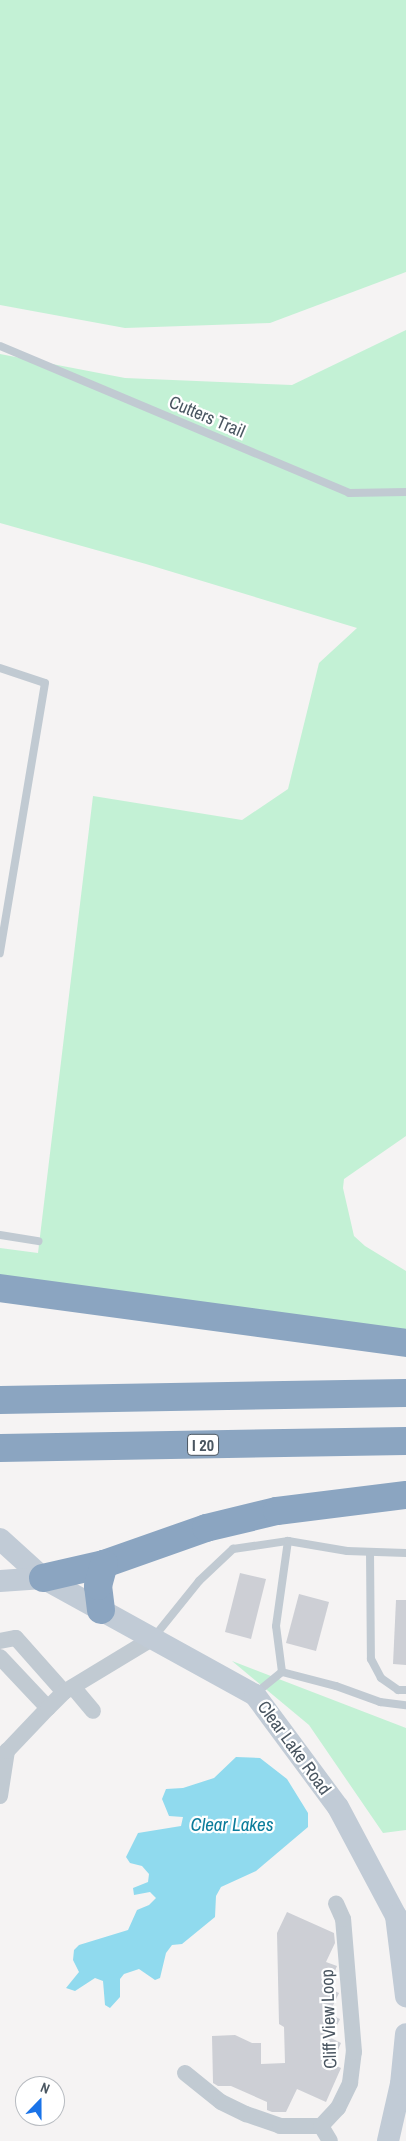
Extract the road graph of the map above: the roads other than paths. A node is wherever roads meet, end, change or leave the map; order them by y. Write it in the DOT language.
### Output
graph roads {
  1 [pos="0,346"];
  2 [pos="406,492"];
  3 [pos="0,668"];
  4 [pos="0,953"];
  5 [pos="0,1236"];
  6 [pos="39,1241"];
  7 [pos="0,1288"];
  8 [pos="406,1343"];
  9 [pos="406,1393"];
  10 [pos="0,1400"];
  11 [pos="406,1441"];
  12 [pos="0,1448"];
  13 [pos="406,1494"];
  14 [pos="0,1539"];
  15 [pos="288,1541"];
  16 [pos="370,1552"];
  17 [pos="406,1553"];
  18 [pos="104,1564"];
  19 [pos="43,1578"];
  20 [pos="0,1581"];
  21 [pos="101,1610"];
  22 [pos="153,1638"];
  23 [pos="0,1641"];
  24 [pos="0,1657"];
  25 [pos="282,1672"];
  26 [pos="68,1689"];
  27 [pos="406,1690"];
  28 [pos="254,1695"];
  29 [pos="406,1705"];
  30 [pos="48,1708"];
  31 [pos="93,1711"];
  32 [pos="0,1796"];
  33 [pos="336,1903"];
  34 [pos="401,1915"];
  35 [pos="406,1996"];
  36 [pos="406,2034"];
  37 [pos="185,2073"];
  38 [pos="321,2126"];
  39 [pos="300,2127"];
  40 [pos="311,2141"];
  41 [pos="330,2141"];
  42 [pos="388,2141"];
  1 -- 2 [label="lane, Cutters Trail"];
  3 -- 4 [label="lane"];
  5 -- 6 [label="lane"];
  7 -- 8 [label="highway"];
  9 -- 10 [label="highway"];
  11 -- 12 [label="highway, I 20"];
  13 -- 18 [label="highway"];
  14 -- 19 [label="street, Clear Lake Road"];
  15 -- 16 [label="lane"];
  15 -- 22 [label="lane"];
  15 -- 25 [label="lane"];
  16 -- 17 [label="lane"];
  16 -- 27 [label="lane"];
  18 -- 19 [label="highway"];
  18 -- 21 [label="highway"];
  19 -- 20 [label="street"];
  19 -- 21 [label="street, Clear Lake Road"];
  21 -- 22 [label="street, Clear Lake Road"];
  22 -- 26 [label="street"];
  22 -- 28 [label="street, Clear Lake Road"];
  23 -- 26 [label="street"];
  24 -- 30 [label="street"];
  25 -- 28 [label="lane"];
  25 -- 29 [label="lane"];
  26 -- 30 [label="street"];
  26 -- 31 [label="street"];
  28 -- 34 [label="street, Clear Lake Road"];
  30 -- 32 [label="street"];
  33 -- 38 [label="street, Cliff View Loop"];
  34 -- 35 [label="street, Clear Lake Road"];
  36 -- 42 [label="street"];
  37 -- 39 [label="street"];
  38 -- 39 [label="street"];
  38 -- 41 [label="street"];
  39 -- 40 [label="street"];
}
